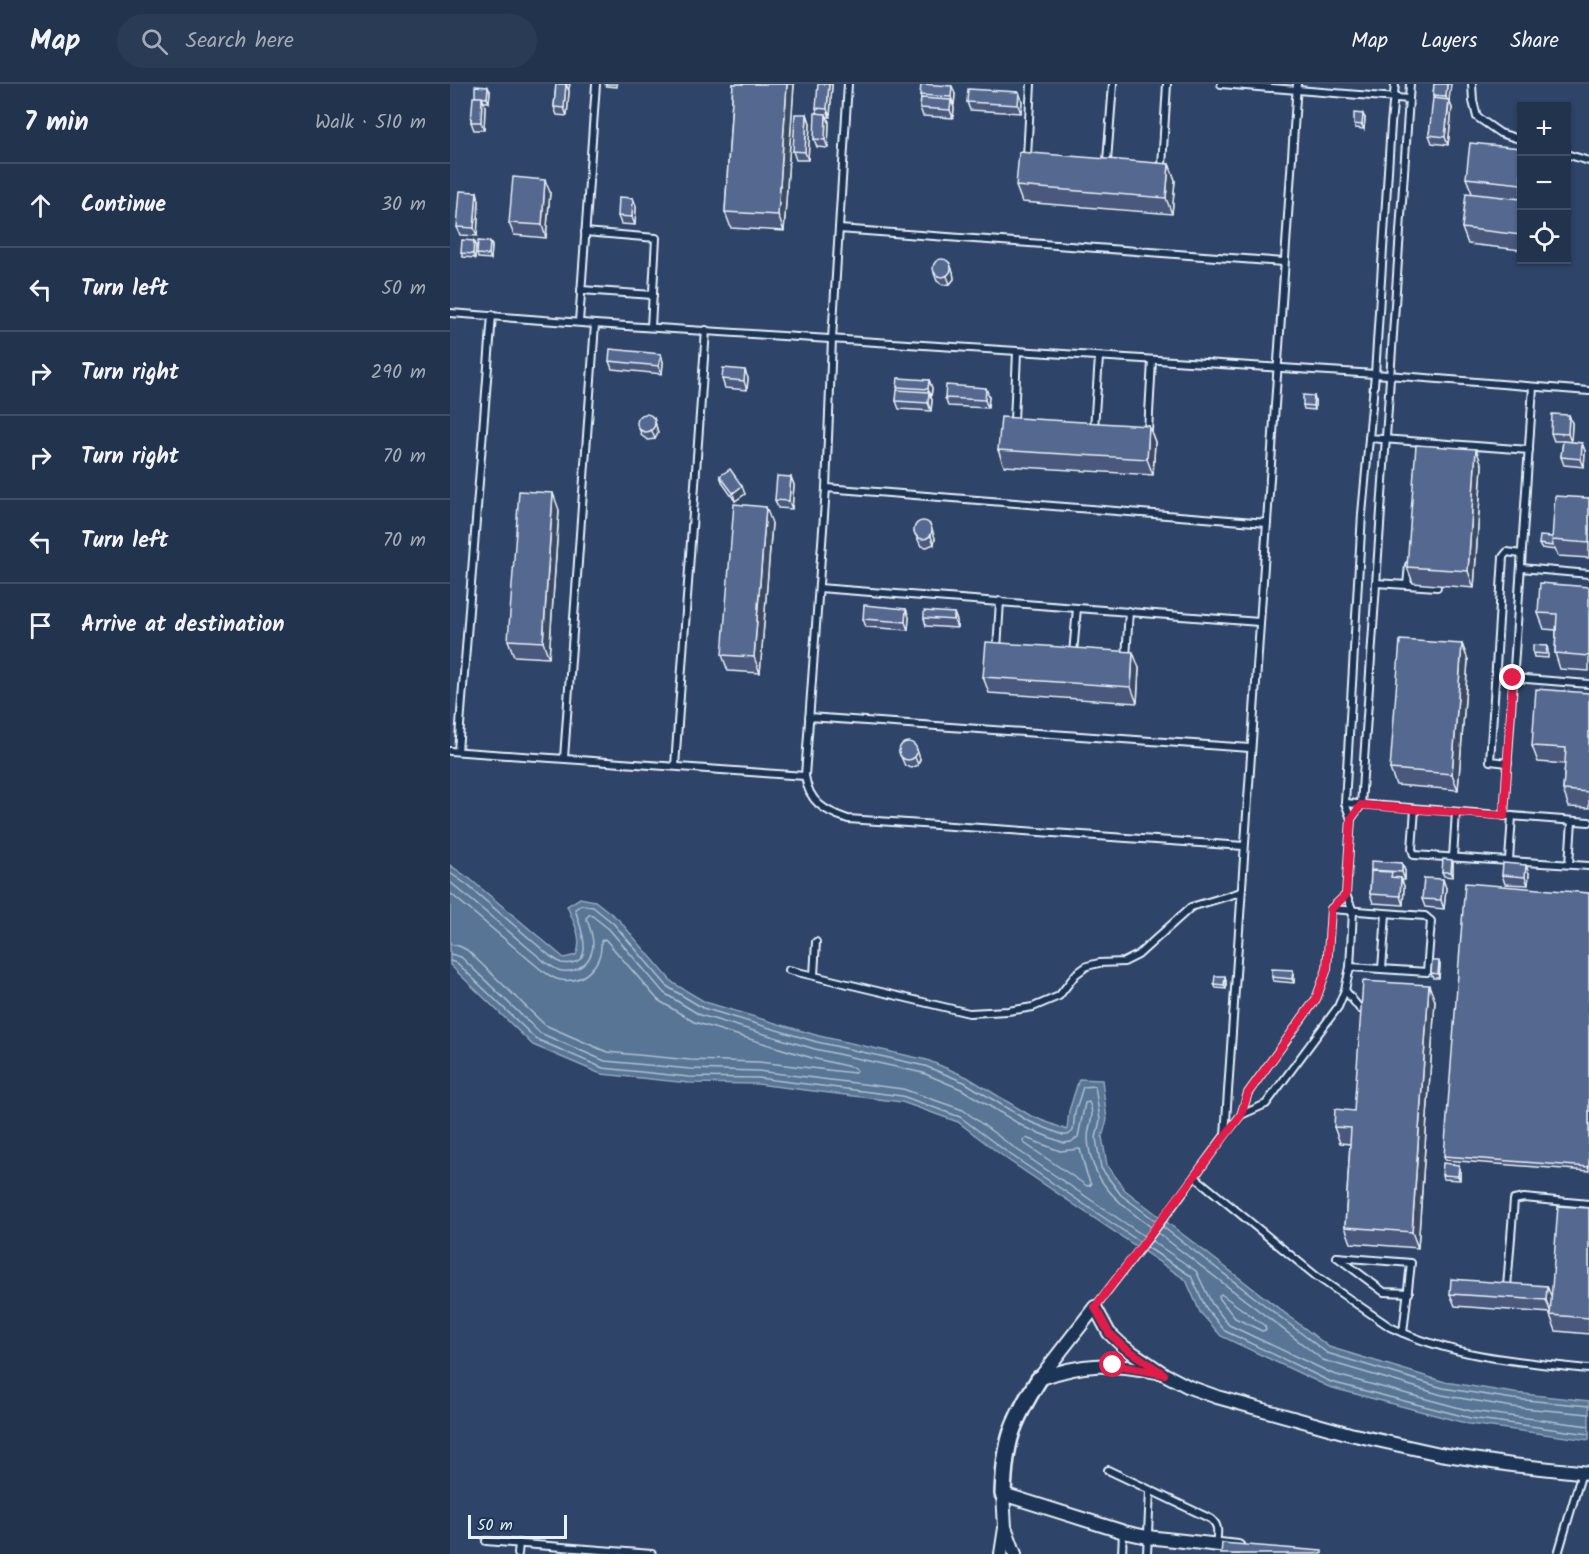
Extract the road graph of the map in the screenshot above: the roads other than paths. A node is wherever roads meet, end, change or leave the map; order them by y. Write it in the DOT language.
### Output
graph roads {
  1 [pos="596,84"];
  2 [pos="848,84"];
  3 [pos="1031,84"];
  4 [pos="1113,84"];
  5 [pos="1167,84"];
  6 [pos="1221,84"];
  7 [pos="1395,84"];
  8 [pos="1410,84"];
  9 [pos="1472,84"];
  10 [pos="1297,87"];
  11 [pos="1394,98"];
  12 [pos="1409,99"];
  13 [pos="1517,139"];
  14 [pos="1027,156"];
  15 [pos="1571,156"];
  16 [pos="1107,161"];
  17 [pos="1589,161"];
  18 [pos="1162,166"];
  19 [pos="839,229"];
  20 [pos="585,232"];
  21 [pos="1284,262"];
  22 [pos="581,290"];
  23 [pos="653,296"];
  24 [pos="450,313"];
  25 [pos="492,315"];
  26 [pos="579,322"];
  27 [pos="595,324"];
  28 [pos="651,327"];
  29 [pos="706,330"];
  30 [pos="832,339"];
  31 [pos="1017,352"];
  32 [pos="1099,358"];
  33 [pos="1152,361"];
  34 [pos="1277,369"];
  35 [pos="1375,374"];
  36 [pos="1391,376"];
  37 [pos="1533,387"];
  38 [pos="1589,391"];
  39 [pos="1014,421"];
  40 [pos="1095,428"];
  41 [pos="1148,431"];
  42 [pos="1369,438"];
  43 [pos="1387,439"];
  44 [pos="1417,441"];
  45 [pos="1529,450"];
  46 [pos="1416,452"];
  47 [pos="826,489"];
  48 [pos="1266,523"];
  49 [pos="1410,552"];
  50 [pos="1521,554"];
  51 [pos="1521,568"];
  52 [pos="1589,574"];
  53 [pos="1376,583"];
  54 [pos="1407,585"];
  55 [pos="1437,587"];
  56 [pos="819,588"];
  57 [pos="1000,601"];
  58 [pos="1077,608"];
  59 [pos="1129,611"];
  60 [pos="1259,622"];
  61 [pos="997,649"];
  62 [pos="1073,654"];
  63 [pos="1126,658"];
  64 [pos="1513,678"];
  65 [pos="1589,684"];
  66 [pos="809,717"];
  67 [pos="1250,748"];
  68 [pos="450,751"];
  69 [pos="458,751"];
  70 [pos="564,758"];
  71 [pos="1508,763"];
  72 [pos="675,766"];
  73 [pos="805,776"];
  74 [pos="1345,803"];
  75 [pos="1361,805"];
  76 [pos="1415,809"];
  77 [pos="1456,812"];
  78 [pos="1504,816"];
  79 [pos="1512,816"];
  80 [pos="1351,819"];
  81 [pos="1572,821"];
  82 [pos="1589,822"];
  83 [pos="1244,846"];
  84 [pos="1453,857"];
  85 [pos="1509,860"];
  86 [pos="1569,864"];
  87 [pos="1589,866"];
  88 [pos="1241,892"];
  89 [pos="1346,895"];
  90 [pos="1331,909"];
  91 [pos="1353,911"];
  92 [pos="1386,914"];
  93 [pos="816,942"];
  94 [pos="1350,967"];
  95 [pos="1382,969"];
  96 [pos="789,970"];
  97 [pos="814,975"];
  98 [pos="1345,990"];
  99 [pos="1360,1009"];
  100 [pos="1241,1115"];
  101 [pos="1225,1135"];
  102 [pos="1195,1177"];
  103 [pos="1589,1204"];
  104 [pos="1507,1287"];
  105 [pos="1408,1293"];
  106 [pos="1095,1307"];
  107 [pos="1403,1333"];
  108 [pos="1589,1369"];
  109 [pos="1164,1374"];
  110 [pos="1039,1379"];
  111 [pos="1108,1470"];
  112 [pos="1586,1472"];
  113 [pos="1150,1491"];
  114 [pos="1003,1494"];
  115 [pos="1005,1527"];
  116 [pos="1124,1532"];
  117 [pos="1147,1537"];
  118 [pos="486,1541"];
  119 [pos="519,1544"];
  120 [pos="1216,1545"];
  121 [pos="1248,1548"];
  122 [pos="518,1554"];
  123 [pos="652,1554"];
  124 [pos="1000,1554"];
  125 [pos="1015,1554"];
  126 [pos="1122,1554"];
  127 [pos="1147,1554"];
  128 [pos="1558,1554"];
  1 -- 20 [label="lane"];
  2 -- 19 [label="lane"];
  3 -- 14 [label="lane"];
  4 -- 16 [label="lane"];
  5 -- 18 [label="lane"];
  6 -- 10 [label="lane"];
  7 -- 11 [label="lane"];
  8 -- 12 [label="lane"];
  9 -- 13 [label="lane"];
  10 -- 11 [label="lane"];
  10 -- 21 [label="lane"];
  11 -- 12 [label="lane"];
  11 -- 35 [label="lane"];
  12 -- 36 [label="lane"];
  15 -- 17 [label="lane"];
  19 -- 21 [label="lane"];
  19 -- 30 [label="lane"];
  20 -- 22 [label="lane"];
  20 -- 23 [label="lane"];
  21 -- 34 [label="lane"];
  22 -- 23 [label="lane"];
  22 -- 26 [label="lane"];
  23 -- 28 [label="lane"];
  24 -- 25 [label="lane"];
  25 -- 26 [label="lane"];
  25 -- 69 [label="lane"];
  26 -- 27 [label="lane"];
  27 -- 28 [label="lane"];
  27 -- 70 [label="lane"];
  28 -- 29 [label="lane"];
  29 -- 30 [label="lane"];
  29 -- 72 [label="lane"];
  30 -- 31 [label="lane"];
  30 -- 47 [label="lane"];
  31 -- 32 [label="lane"];
  31 -- 39 [label="lane"];
  32 -- 33 [label="lane"];
  32 -- 40 [label="lane"];
  33 -- 34 [label="lane"];
  33 -- 41 [label="lane"];
  34 -- 35 [label="lane"];
  34 -- 48 [label="lane"];
  35 -- 36 [label="lane"];
  35 -- 42 [label="lane"];
  36 -- 37 [label="lane"];
  36 -- 43 [label="lane"];
  37 -- 38 [label="lane"];
  37 -- 45 [label="lane"];
  42 -- 43 [label="lane"];
  42 -- 74 [label="lane"];
  43 -- 44 [label="lane"];
  43 -- 53 [label="lane"];
  44 -- 45 [label="lane"];
  44 -- 46 [label="lane"];
  45 -- 50 [label="lane"];
  47 -- 48 [label="lane"];
  47 -- 56 [label="lane"];
  48 -- 60 [label="lane"];
  49 -- 54 [label="lane"];
  50 -- 51 [label="lane"];
  50 -- 71 [label="lane"];
  51 -- 52 [label="lane"];
  51 -- 64 [label="lane"];
  53 -- 54 [label="lane"];
  53 -- 75 [label="lane"];
  54 -- 55 [label="lane"];
  56 -- 57 [label="lane"];
  56 -- 66 [label="lane"];
  57 -- 58 [label="lane"];
  57 -- 61 [label="lane"];
  58 -- 59 [label="lane"];
  58 -- 62 [label="lane"];
  59 -- 60 [label="lane"];
  59 -- 63 [label="lane"];
  60 -- 67 [label="lane"];
  64 -- 65 [label="lane"];
  64 -- 71 [label="lane"];
  66 -- 67 [label="lane"];
  66 -- 73 [label="lane"];
  67 -- 83 [label="lane"];
  68 -- 69 [label="lane"];
  69 -- 70 [label="lane"];
  70 -- 72 [label="lane"];
  71 -- 78 [label="lane"];
  72 -- 73 [label="lane"];
  73 -- 83 [label="lane"];
  74 -- 75 [label="lane"];
  74 -- 80 [label="lane"];
  75 -- 76 [label="lane"];
  75 -- 80 [label="lane"];
  76 -- 77 [label="lane"];
  76 -- 84 [label="lane"];
  77 -- 78 [label="lane"];
  77 -- 84 [label="lane"];
  78 -- 79 [label="lane"];
  79 -- 81 [label="lane"];
  79 -- 85 [label="lane"];
  80 -- 89 [label="lane"];
  81 -- 82 [label="lane"];
  81 -- 86 [label="lane"];
  83 -- 88 [label="lane"];
  84 -- 85 [label="lane"];
  85 -- 86 [label="lane"];
  86 -- 87 [label="lane"];
  88 -- 97 [label="lane"];
  88 -- 101 [label="lane"];
  89 -- 90 [label="lane"];
  89 -- 91 [label="lane"];
  90 -- 91 [label="lane"];
  90 -- 100 [label="lane"];
  91 -- 92 [label="lane"];
  91 -- 94 [label="lane"];
  92 -- 95 [label="lane"];
  92 -- 95 [label="lane"];
  93 -- 97 [label="lane"];
  94 -- 95 [label="lane"];
  94 -- 98 [label="lane"];
  96 -- 97 [label="lane"];
  98 -- 99 [label="lane"];
  98 -- 100 [label="lane"];
  100 -- 101 [label="lane"];
  101 -- 102 [label="lane"];
  102 -- 106 [label="lane"];
  102 -- 107 [label="lane"];
  103 -- 104 [label="lane"];
  105 -- 105 [label="lane"];
  105 -- 107 [label="lane"];
  106 -- 109 [label="street"];
  106 -- 110 [label="street"];
  107 -- 108 [label="lane"];
  109 -- 110 [label="street"];
  109 -- 112 [label="street"];
  110 -- 114 [label="street"];
  111 -- 113 [label="lane"];
  112 -- 128 [label="lane"];
  113 -- 117 [label="lane"];
  113 -- 120 [label="lane"];
  114 -- 115 [label="street"];
  114 -- 116 [label="street"];
  115 -- 124 [label="street"];
  115 -- 125 [label="street"];
  116 -- 117 [label="street"];
  116 -- 126 [label="lane"];
  117 -- 120 [label="street"];
  117 -- 127 [label="lane"];
  118 -- 119 [label="lane"];
  119 -- 122 [label="lane"];
  119 -- 123 [label="lane"];
  120 -- 121 [label="street"];
}
